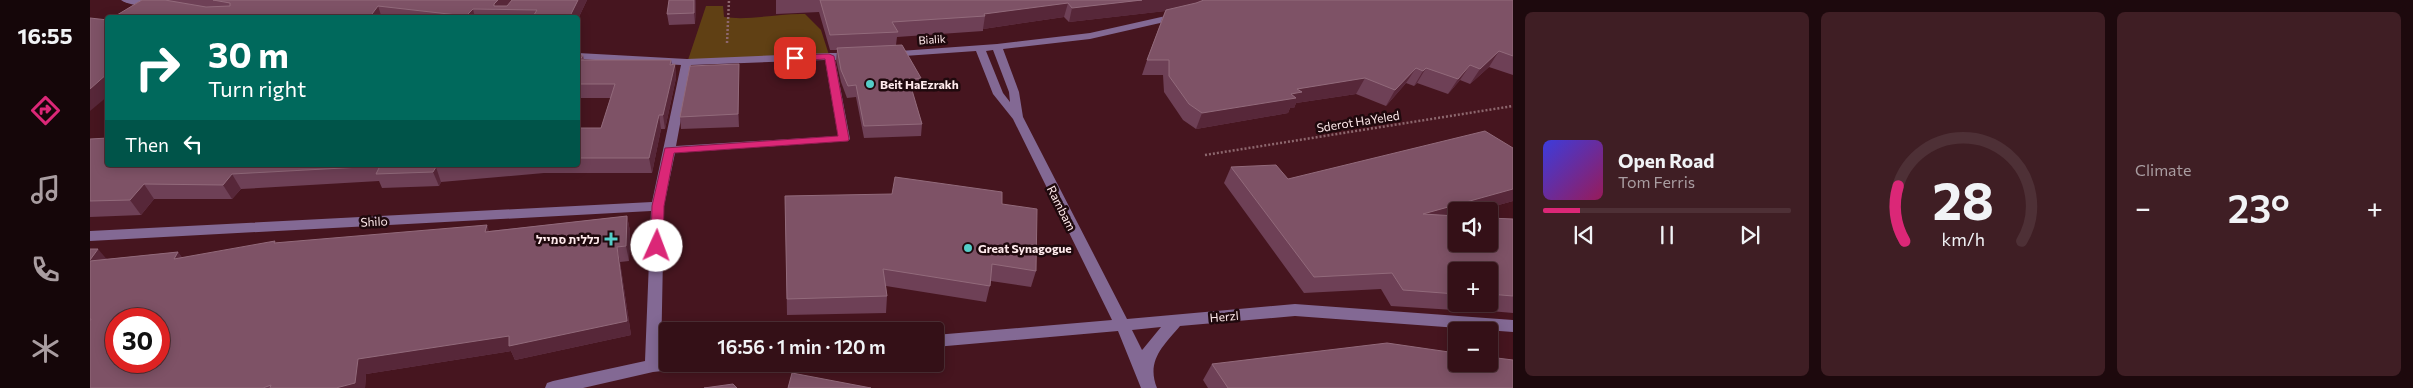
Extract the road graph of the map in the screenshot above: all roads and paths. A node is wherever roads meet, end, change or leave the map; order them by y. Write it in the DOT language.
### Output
graph roads {
  1 [pos="125,0"];
  2 [pos="729,0"];
  3 [pos="163,6"];
  4 [pos="1187,14"];
  5 [pos="980,48"];
  6 [pos="997,48"];
  7 [pos="580,56"];
  8 [pos="829,56"];
  9 [pos="726,61"];
  10 [pos="686,62"];
  11 [pos="1513,106"];
  12 [pos="1018,118"];
  13 [pos="669,150"];
  14 [pos="1205,155"];
  15 [pos="658,206"];
  16 [pos="90,236"];
  17 [pos="1175,321"];
  18 [pos="1122,324"];
  19 [pos="1513,326"];
  20 [pos="944,340"];
  21 [pos="659,365"];
  22 [pos="653,366"];
  23 [pos="1148,384"];
  24 [pos="553,388"];
  1 -- 3 [label="street"];
  2 -- 9 [label="path"];
  4 -- 6 [label="street, Bialik"];
  5 -- 6 [label="street, Bialik"];
  5 -- 8 [label="street, Bialik"];
  5 -- 12 [label="street, Rambam"];
  6 -- 12 [label="street, Rambam"];
  7 -- 10 [label="street, Bialik"];
  8 -- 9 [label="street, Bialik"];
  8 -- 13 [label="street"];
  9 -- 10 [label="street, Bialik"];
  10 -- 13 [label="street"];
  11 -- 14 [label="path, Sderot HaYeled"];
  12 -- 18 [label="street, Rambam"];
  13 -- 15 [label="street"];
  15 -- 16 [label="street, Shilo"];
  15 -- 22 [label="street"];
  17 -- 18 [label="street, Herzl"];
  17 -- 19 [label="street, Herzl"];
  17 -- 23 [label="street"];
  18 -- 20 [label="street, Herzl"];
  18 -- 23 [label="street, Rambam"];
  21 -- 22 [label="street"];
  22 -- 24 [label="street"];
}
